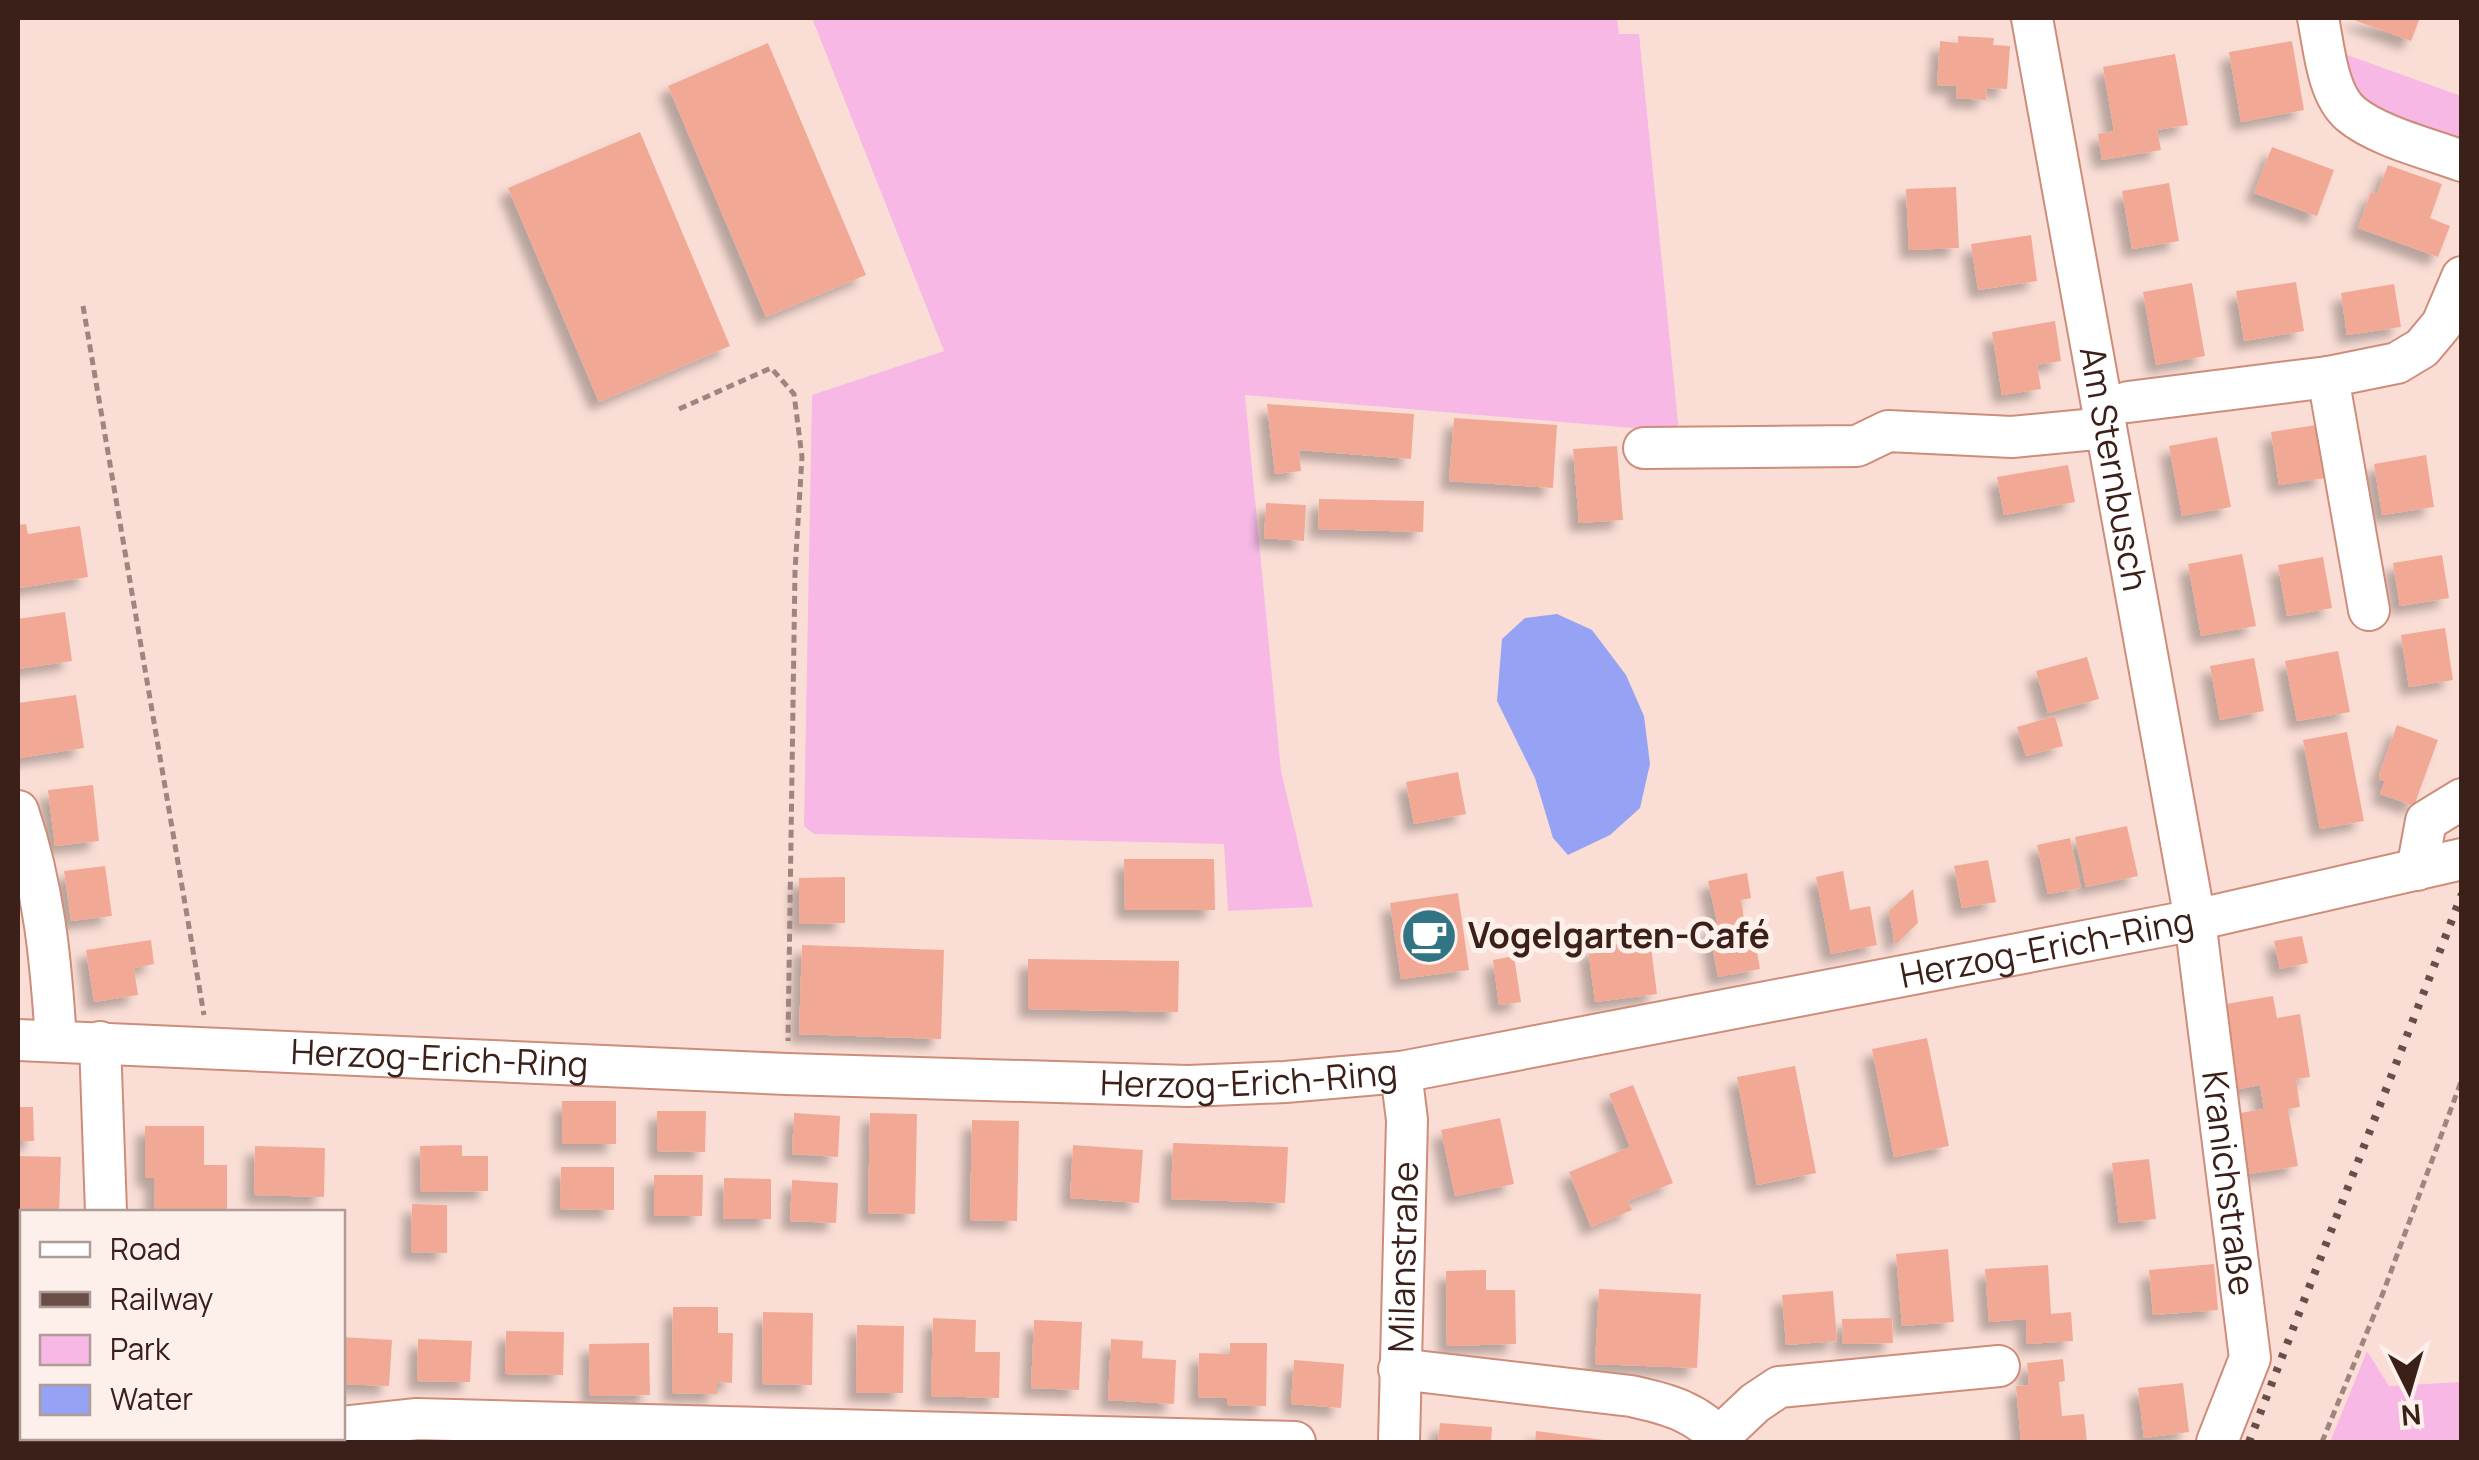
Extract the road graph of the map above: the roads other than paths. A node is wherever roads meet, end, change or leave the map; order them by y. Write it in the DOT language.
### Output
graph roads {
  1 [pos="2032,18"];
  2 [pos="2059,18"];
  3 [pos="2318,18"];
  4 [pos="2062,106"];
  5 [pos="2462,161"];
  6 [pos="2462,277"];
  7 [pos="2328,377"];
  8 [pos="2117,415"];
  9 [pos="1644,448"];
  10 [pos="2370,610"];
  11 [pos="2462,799"];
  12 [pos="18,812"];
  13 [pos="2462,859"];
  14 [pos="2417,870"];
  15 [pos="2208,917"];
  16 [pos="37,1040"];
  17 [pos="100,1042"];
  18 [pos="1401,1072"];
  19 [pos="106,1210"];
  20 [pos="1998,1366"];
  21 [pos="1399,1369"];
  22 [pos="345,1427"];
  23 [pos="1721,1440"];
  24 [pos="1295,1442"];
  25 [pos="1398,1442"];
  26 [pos="2217,1442"];
  1 -- 4 [label="street, Am Sternbusch"];
  2 -- 4 [label="street, Am Sternbusch"];
  3 -- 5 [label="street"];
  4 -- 8 [label="street, Am Sternbusch"];
  6 -- 7 [label="street"];
  7 -- 8 [label="street"];
  7 -- 10 [label="street"];
  8 -- 9 [label="street"];
  8 -- 15 [label="street, Am Sternbusch"];
  11 -- 14 [label="street"];
  12 -- 16 [label="street"];
  13 -- 14 [label="street, Herzog-Erich-Ring"];
  14 -- 15 [label="street, Herzog-Erich-Ring"];
  15 -- 18 [label="street, Herzog-Erich-Ring"];
  15 -- 26 [label="street, Kranichstraße"];
  16 -- 17 [label="street, Herzog-Erich-Ring"];
  17 -- 18 [label="street, Herzog-Erich-Ring"];
  17 -- 19 [label="street"];
  18 -- 21 [label="street, Milanstraße"];
  20 -- 23 [label="street"];
  21 -- 23 [label="street"];
  21 -- 25 [label="street, Milanstraße"];
  22 -- 24 [label="street"];
}
